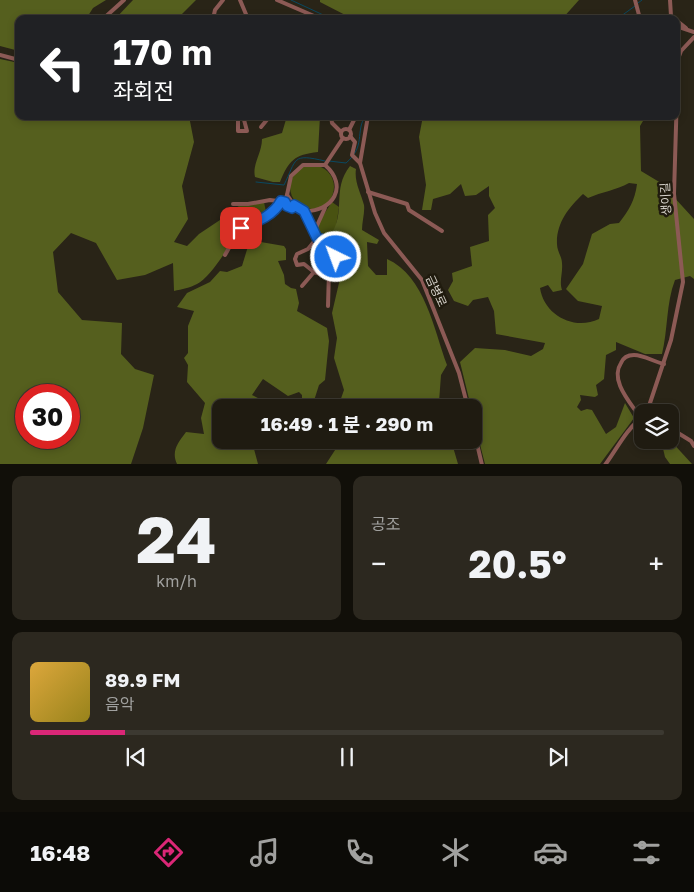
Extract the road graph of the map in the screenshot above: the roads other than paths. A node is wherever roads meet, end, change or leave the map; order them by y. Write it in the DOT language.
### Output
graph roads {
  1 [pos="124,0"];
  2 [pos="223,0"];
  3 [pos="240,0"];
  4 [pos="277,0"];
  5 [pos="670,0"];
  6 [pos="636,3"];
  7 [pos="639,14"];
  8 [pos="107,15"];
  9 [pos="214,15"];
  10 [pos="246,15"];
  11 [pos="312,15"];
  12 [pos="671,15"];
  13 [pos="680,23"];
  14 [pos="680,27"];
  15 [pos="686,28"];
  16 [pos="694,32"];
  17 [pos="694,36"];
  18 [pos="680,53"];
  19 [pos="0,55"];
  20 [pos="15,59"];
  21 [pos="238,120"];
  22 [pos="244,120"];
  23 [pos="267,120"];
  24 [pos="332,120"];
  25 [pos="354,120"];
  26 [pos="367,120"];
  27 [pos="676,120"];
  28 [pos="261,127"];
  29 [pos="349,130"];
  30 [pos="341,132"];
  31 [pos="350,136"];
  32 [pos="343,138"];
  33 [pos="326,162"];
  34 [pos="360,163"];
  35 [pos="368,192"];
  36 [pos="287,195"];
  37 [pos="283,202"];
  38 [pos="233,204"];
  39 [pos="294,205"];
  40 [pos="325,208"];
  41 [pos="304,211"];
  42 [pos="314,230"];
  43 [pos="442,231"];
  44 [pos="317,238"];
  45 [pos="225,255"];
  46 [pos="314,272"];
  47 [pos="329,277"];
  48 [pos="302,286"];
  49 [pos="328,306"];
  50 [pos="664,364"];
  51 [pos="466,399"];
  52 [pos="650,404"];
  53 [pos="634,407"];
  54 [pos="634,425"];
  55 [pos="679,434"];
  56 [pos="694,446"];
  57 [pos="478,449"];
  58 [pos="482,464"];
  59 [pos="604,464"];
  1 -- 8 [label="street"];
  2 -- 9 [label="street"];
  3 -- 10 [label="street"];
  4 -- 11 [label="street"];
  5 -- 12 [label="street"];
  6 -- 7 [label="street"];
  13 -- 15 [label="street"];
  14 -- 15 [label="street"];
  15 -- 16 [label="street"];
  17 -- 18 [label="street, 생이길"];
  19 -- 20 [label="street"];
  21 -- 22 [label="street"];
  23 -- 28 [label="street"];
  24 -- 30 [label="street"];
  25 -- 29 [label="street"];
  26 -- 34 [label="street, 금병로"];
  27 -- 50 [label="street, 생이길"];
  29 -- 30 [label="street"];
  29 -- 31 [label="street"];
  30 -- 32 [label="street"];
  31 -- 32 [label="street"];
  31 -- 34 [label="street"];
  32 -- 33 [label="street"];
  33 -- 36 [label="street"];
  33 -- 40 [label="street"];
  34 -- 35 [label="street, 금병로"];
  35 -- 43 [label="street"];
  35 -- 51 [label="street, 금병로"];
  36 -- 37 [label="street"];
  36 -- 39 [label="street"];
  37 -- 38 [label="street"];
  37 -- 39 [label="street"];
  37 -- 45 [label="street"];
  39 -- 41 [label="street"];
  40 -- 41 [label="street"];
  40 -- 42 [label="street"];
  41 -- 42 [label="street"];
  42 -- 44 [label="street"];
  44 -- 46 [label="street"];
  44 -- 47 [label="street"];
  46 -- 47 [label="street"];
  46 -- 48 [label="street"];
  47 -- 49 [label="street"];
  50 -- 52 [label="street, 생이길"];
  50 -- 53 [label="street"];
  54 -- 59 [label="street"];
  55 -- 56 [label="street"];
  57 -- 58 [label="street"];
}
